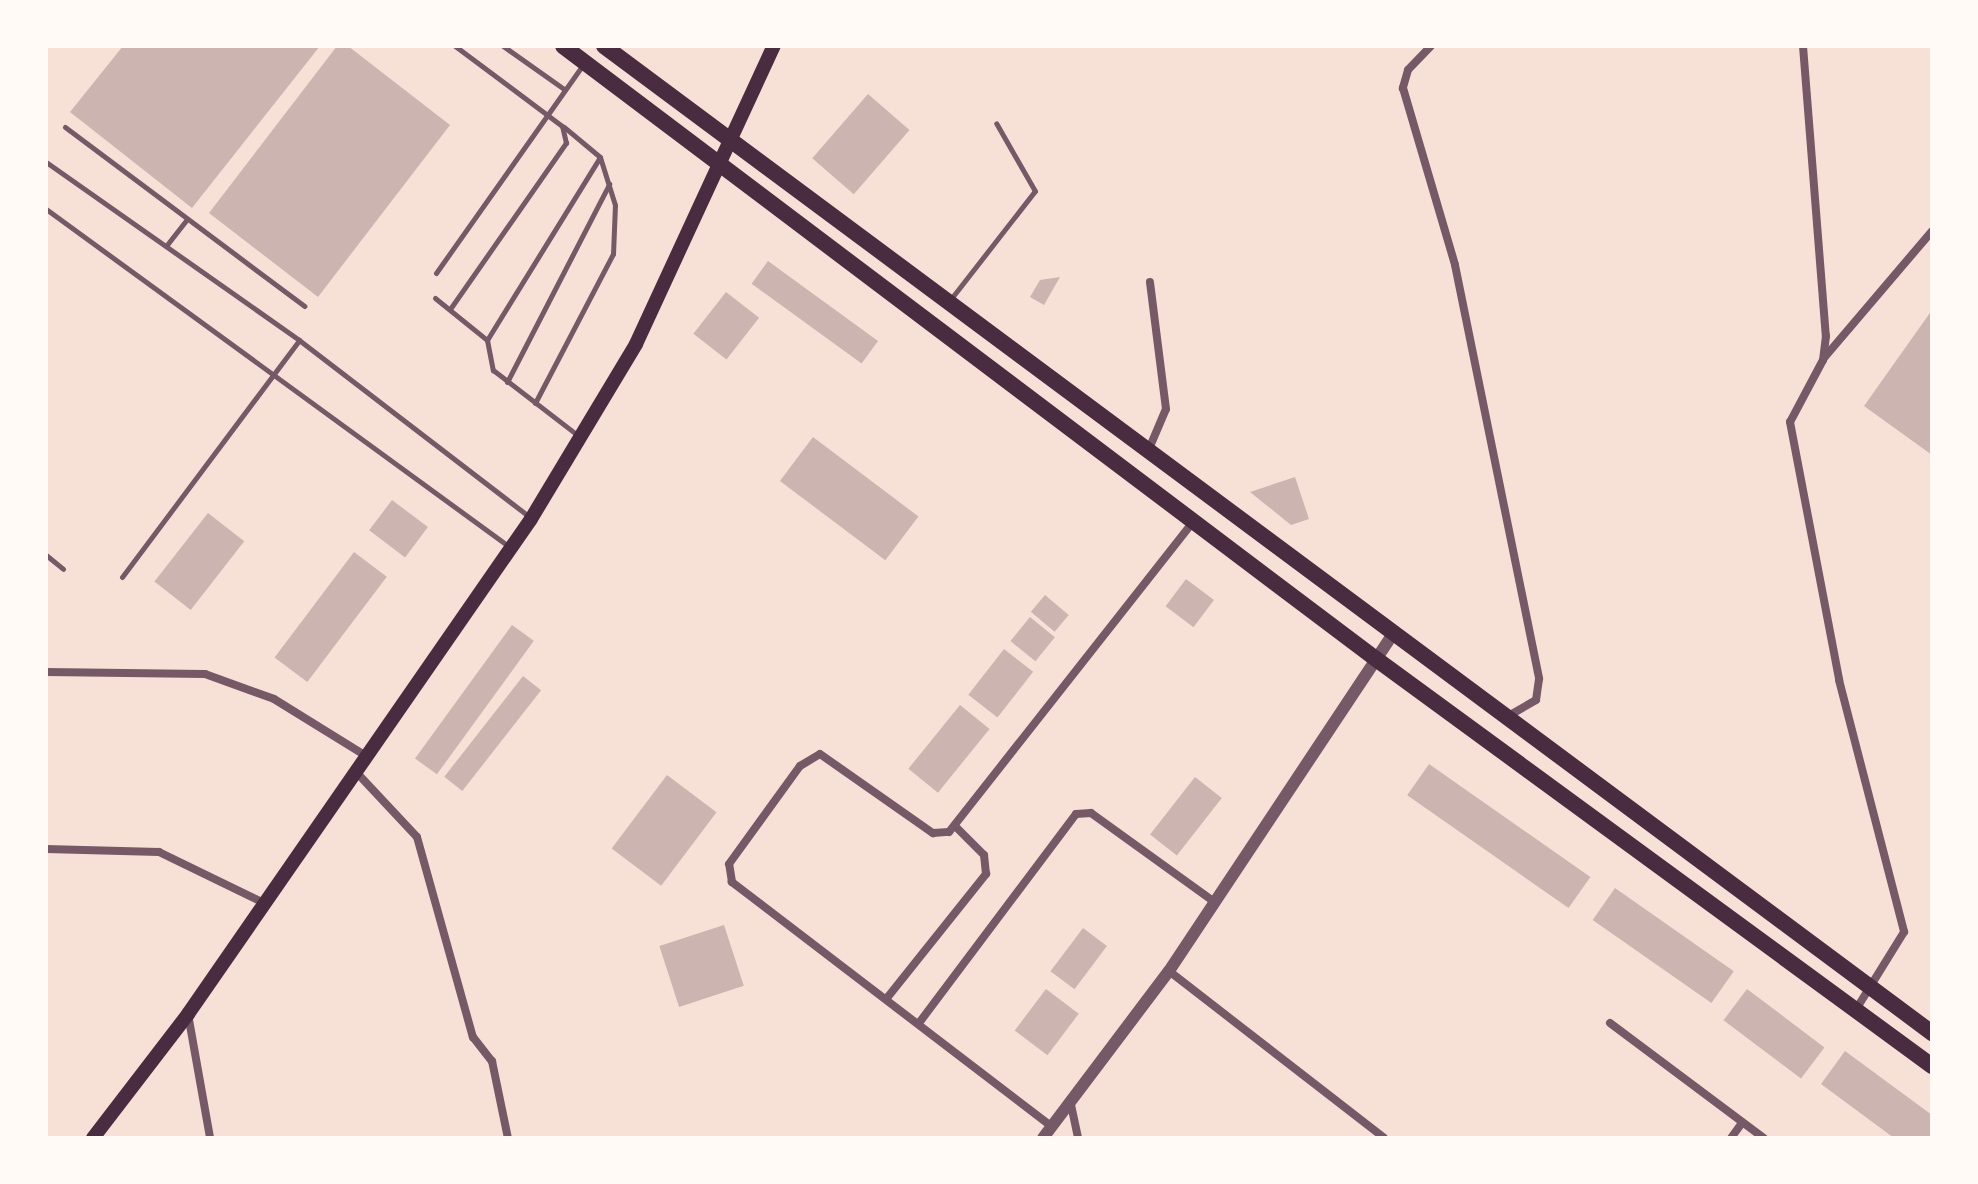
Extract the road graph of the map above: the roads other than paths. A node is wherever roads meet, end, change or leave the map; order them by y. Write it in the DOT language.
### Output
graph roads {
  1 [pos="455,46"];
  2 [pos="503,46"];
  3 [pos="563,46"];
  4 [pos="604,46"];
  5 [pos="774,46"];
  6 [pos="1431,46"];
  7 [pos="1803,46"];
  8 [pos="585,62"];
  9 [pos="564,89"];
  10 [pos="547,113"];
  11 [pos="996,123"];
  12 [pos="562,126"];
  13 [pos="65,127"];
  14 [pos="731,138"];
  15 [pos="600,157"];
  16 [pos="46,162"];
  17 [pos="719,164"];
  18 [pos="609,184"];
  19 [pos="46,209"];
  20 [pos="186,220"];
  21 [pos="1932,231"];
  22 [pos="166,246"];
  23 [pos="436,273"];
  24 [pos="1150,282"];
  25 [pos="435,298"];
  26 [pos="947,304"];
  27 [pos="304,306"];
  28 [pos="450,309"];
  29 [pos="299,340"];
  30 [pos="487,340"];
  31 [pos="1823,360"];
  32 [pos="276,372"];
  33 [pos="507,382"];
  34 [pos="535,403"];
  35 [pos="581,437"];
  36 [pos="1149,449"];
  37 [pos="531,519"];
  38 [pos="1195,519"];
  39 [pos="512,549"];
  40 [pos="46,555"];
  41 [pos="63,569"];
  42 [pos="122,577"];
  43 [pos="1392,635"];
  44 [pos="1376,659"];
  45 [pos="46,672"];
  46 [pos="1500,719"];
  47 [pos="369,757"];
  48 [pos="358,774"];
  49 [pos="955,826"];
  50 [pos="46,849"];
  51 [pos="262,902"];
  52 [pos="1216,903"];
  53 [pos="1169,971"];
  54 [pos="1869,990"];
  55 [pos="887,998"];
  56 [pos="1855,1012"];
  57 [pos="188,1014"];
  58 [pos="919,1023"];
  59 [pos="1610,1023"];
  60 [pos="1932,1033"];
  61 [pos="1932,1066"];
  62 [pos="1070,1098"];
  63 [pos="1742,1123"];
  64 [pos="1051,1126"];
  65 [pos="93,1138"];
  66 [pos="210,1138"];
  67 [pos="508,1138"];
  68 [pos="1043,1138"];
  69 [pos="1078,1138"];
  70 [pos="1384,1138"];
  71 [pos="1731,1138"];
  72 [pos="1764,1138"];
  1 -- 10 [label="lane"];
  2 -- 9 [label="lane"];
  3 -- 8 [label="main road"];
  4 -- 14 [label="main road"];
  5 -- 14 [label="main road"];
  6 -- 46 [label="street"];
  7 -- 31 [label="street"];
  8 -- 9 [label="lane"];
  8 -- 17 [label="main road"];
  9 -- 10 [label="lane"];
  10 -- 12 [label="lane"];
  10 -- 23 [label="lane"];
  11 -- 26 [label="lane"];
  12 -- 15 [label="lane"];
  12 -- 28 [label="lane"];
  13 -- 20 [label="lane"];
  14 -- 17 [label="main road"];
  14 -- 26 [label="main road"];
  15 -- 18 [label="lane"];
  15 -- 30 [label="lane"];
  16 -- 22 [label="lane"];
  17 -- 35 [label="main road"];
  17 -- 38 [label="main road"];
  18 -- 33 [label="lane"];
  18 -- 34 [label="lane"];
  19 -- 32 [label="lane"];
  20 -- 22 [label="lane"];
  20 -- 27 [label="lane"];
  21 -- 31 [label="street"];
  22 -- 29 [label="lane"];
  24 -- 36 [label="street"];
  25 -- 28 [label="lane"];
  26 -- 36 [label="main road"];
  28 -- 30 [label="lane"];
  29 -- 32 [label="lane"];
  29 -- 37 [label="lane"];
  30 -- 33 [label="lane"];
  31 -- 54 [label="street"];
  32 -- 39 [label="lane"];
  32 -- 42 [label="lane"];
  33 -- 34 [label="lane"];
  34 -- 35 [label="lane"];
  35 -- 37 [label="main road"];
  36 -- 43 [label="main road"];
  37 -- 39 [label="main road"];
  38 -- 44 [label="main road"];
  38 -- 49 [label="street"];
  39 -- 47 [label="main road"];
  40 -- 41 [label="lane"];
  43 -- 44 [label="street"];
  43 -- 46 [label="main road"];
  44 -- 52 [label="street"];
  44 -- 56 [label="main road"];
  45 -- 47 [label="street"];
  46 -- 54 [label="main road"];
  47 -- 48 [label="main road"];
  48 -- 51 [label="main road"];
  48 -- 67 [label="street"];
  49 -- 55 [label="street"];
  49 -- 55 [label="street"];
  50 -- 51 [label="street"];
  51 -- 57 [label="main road"];
  52 -- 53 [label="street"];
  52 -- 58 [label="street"];
  53 -- 62 [label="street"];
  53 -- 70 [label="street"];
  54 -- 56 [label="street"];
  54 -- 60 [label="main road"];
  55 -- 58 [label="street"];
  56 -- 61 [label="main road"];
  57 -- 65 [label="main road"];
  57 -- 66 [label="street"];
  58 -- 64 [label="street"];
  59 -- 63 [label="street"];
  62 -- 64 [label="street"];
  62 -- 69 [label="street"];
  63 -- 71 [label="street"];
  63 -- 72 [label="street"];
  64 -- 68 [label="street"];
}
